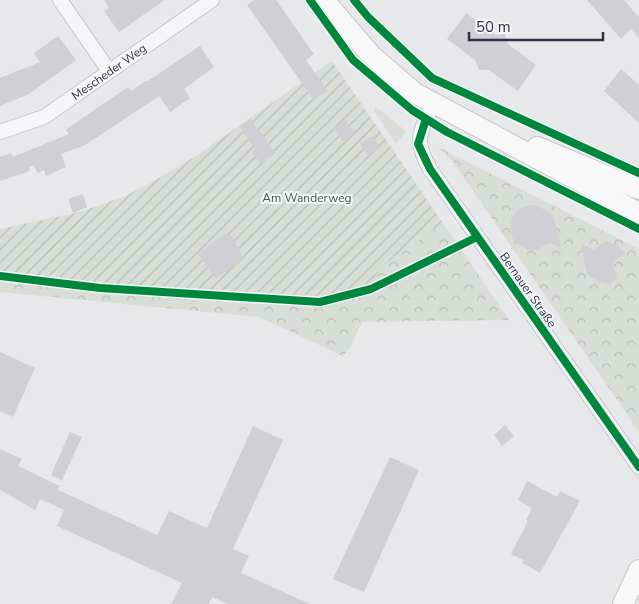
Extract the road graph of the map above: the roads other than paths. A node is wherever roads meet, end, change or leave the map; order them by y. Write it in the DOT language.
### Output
graph roads {
  1 [pos="60,0"];
  2 [pos="212,0"];
  3 [pos="324,0"];
  4 [pos="110,71"];
  5 [pos="438,106"];
  6 [pos="0,132"];
  7 [pos="639,189"];
  8 [pos="639,213"];
  9 [pos="639,468"];
  10 [pos="639,570"];
  11 [pos="639,586"];
  12 [pos="625,604"];
  1 -- 4 [label="street"];
  2 -- 4 [label="street, Mescheder Weg"];
  3 -- 5 [label="main road"];
  4 -- 6 [label="street, Mescheder Weg"];
  5 -- 7 [label="main road"];
  5 -- 8 [label="main road"];
  5 -- 9 [label="street, Bernauer Straße"];
  10 -- 12 [label="main road"];
  11 -- 12 [label="main road"];
}
